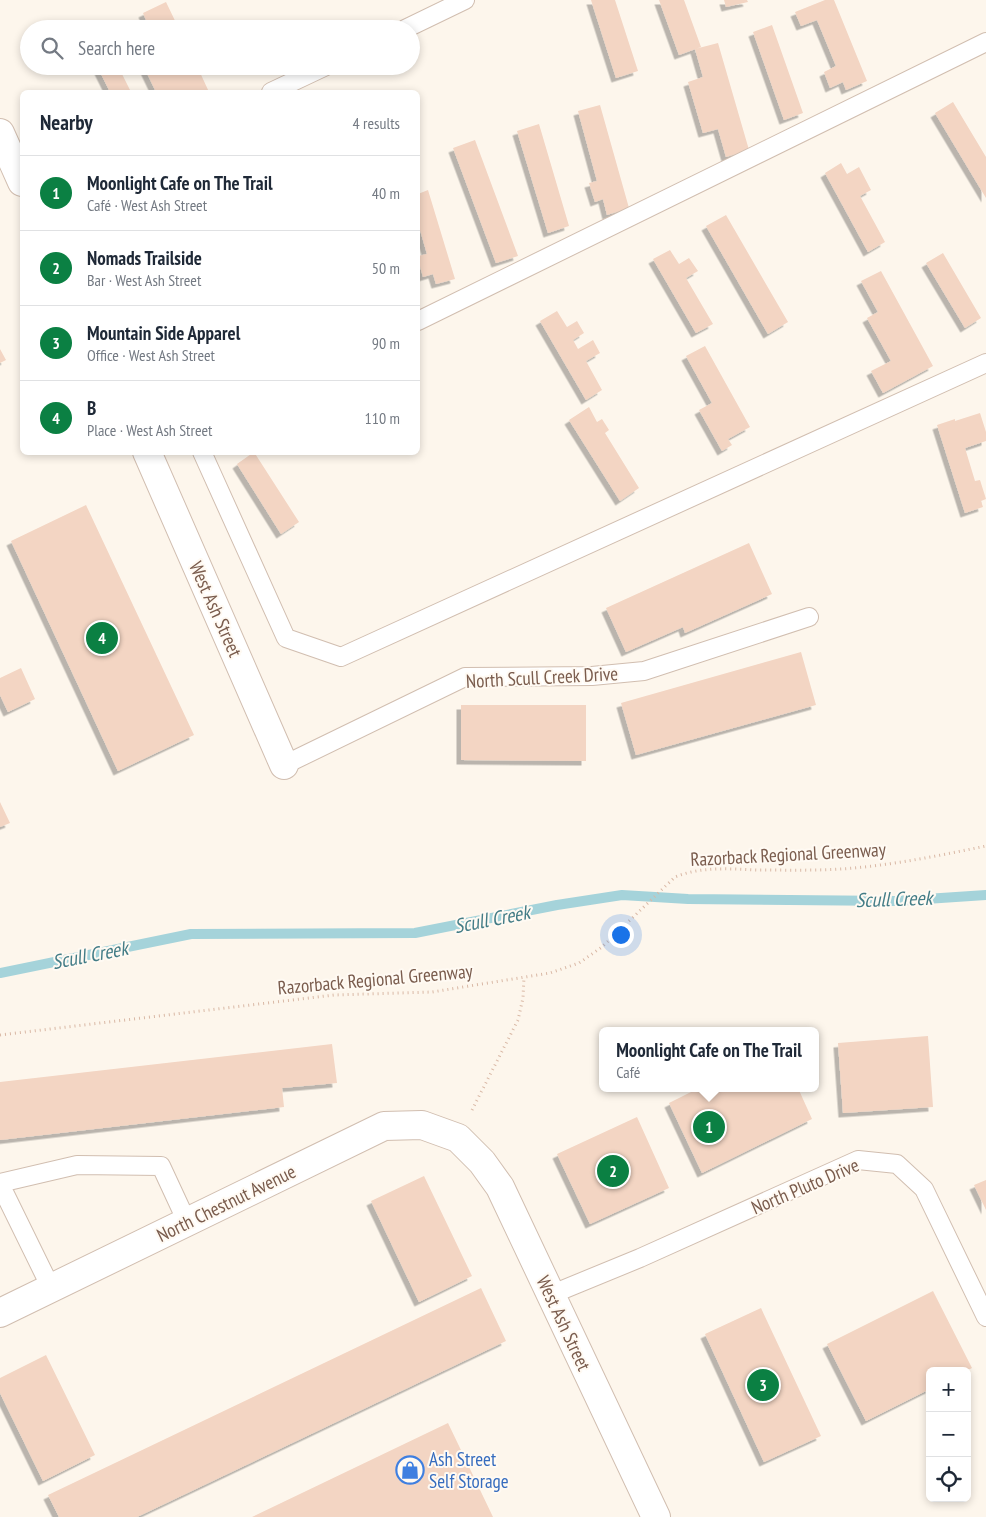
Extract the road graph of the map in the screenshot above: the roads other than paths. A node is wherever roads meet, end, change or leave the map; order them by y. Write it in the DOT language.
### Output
graph roads {
  1 [pos="465,0"];
  2 [pos="420,22"];
  3 [pos="986,42"];
  4 [pos="307,75"];
  5 [pos="275,90"];
  6 [pos="0,133"];
  7 [pos="20,178"];
  8 [pos="420,320"];
  9 [pos="986,363"];
  10 [pos="148,455"];
  11 [pos="203,455"];
  12 [pos="810,617"];
  13 [pos="284,765"];
  14 [pos="458,1138"];
  15 [pos="0,1183"];
  16 [pos="187,1222"];
  17 [pos="50,1288"];
  18 [pos="550,1295"];
  19 [pos="0,1313"];
  20 [pos="986,1317"];
  21 [pos="656,1517"];
  1 -- 2 [label="lane"];
  3 -- 8 [label="lane"];
  4 -- 5 [label="lane"];
  6 -- 7 [label="street"];
  9 -- 11 [label="lane"];
  10 -- 13 [label="street, West Ash Street"];
  12 -- 13 [label="lane, North Scull Creek Drive"];
  14 -- 16 [label="street, North Chestnut Avenue"];
  14 -- 18 [label="street, West Ash Street"];
  15 -- 16 [label="lane"];
  15 -- 17 [label="lane"];
  16 -- 17 [label="street, North Chestnut Avenue"];
  17 -- 19 [label="street, North Chestnut Avenue"];
  18 -- 20 [label="lane, North Pluto Drive"];
  18 -- 21 [label="street, West Ash Street"];
}
